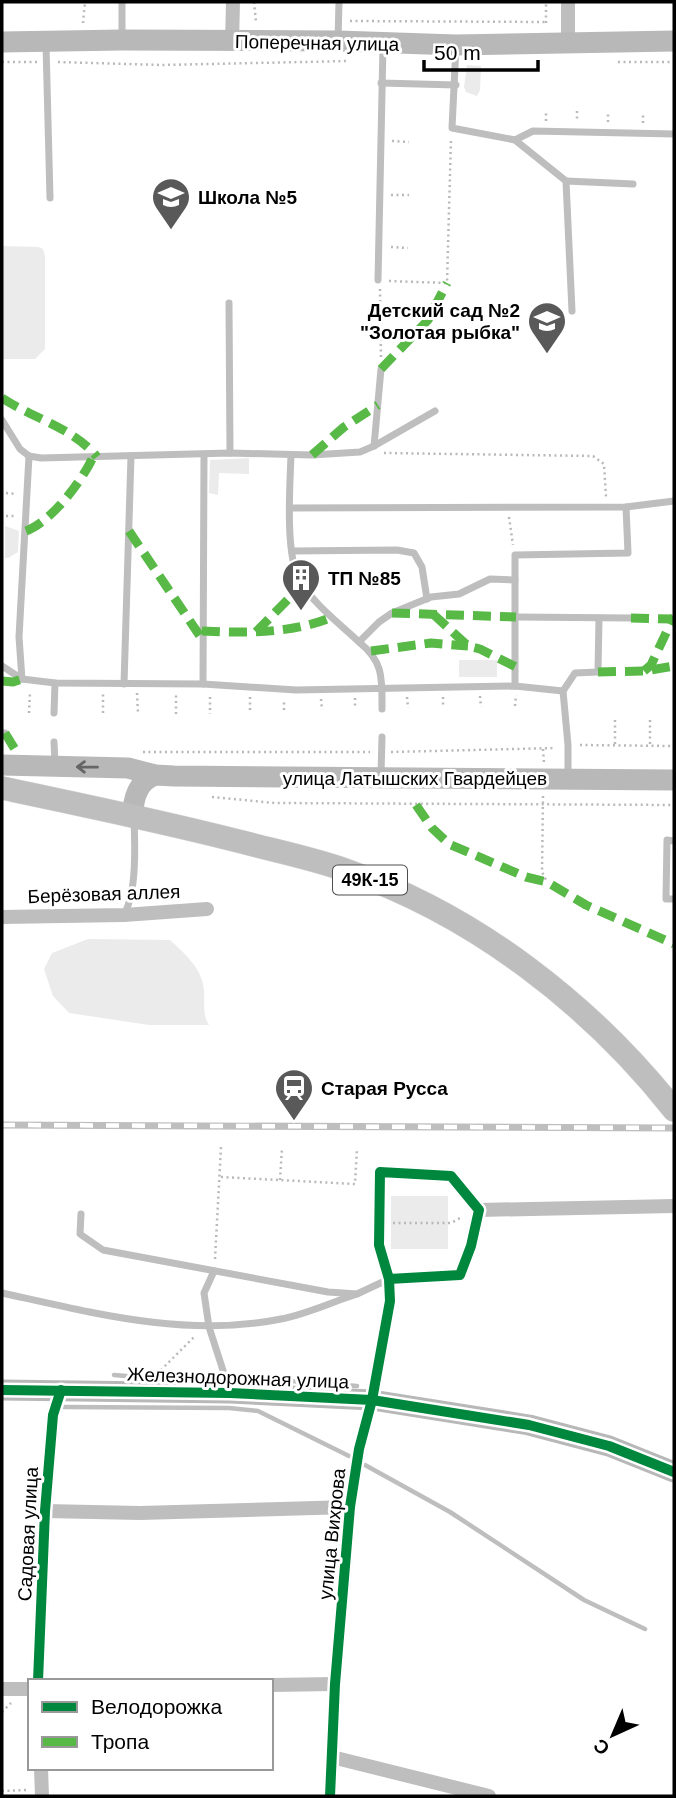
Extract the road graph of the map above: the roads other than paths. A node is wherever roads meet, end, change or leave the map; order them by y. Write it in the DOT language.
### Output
graph roads {
  1 [pos="122,2"];
  2 [pos="233,2"];
  3 [pos="339,2"];
  4 [pos="568,2"];
  5 [pos="338,31"];
  6 [pos="122,40"];
  7 [pos="674,41"];
  8 [pos="2,42"];
  9 [pos="232,42"];
  10 [pos="568,42"];
  11 [pos="456,46"];
  12 [pos="46,51"];
  13 [pos="383,52"];
  14 [pos="381,83"];
  15 [pos="456,85"];
  16 [pos="674,134"];
  17 [pos="515,140"];
  18 [pos="565,181"];
  19 [pos="633,184"];
  20 [pos="50,198"];
  21 [pos="378,280"];
  22 [pos="229,303"];
  23 [pos="572,312"];
  24 [pos="381,369"];
  25 [pos="435,411"];
  26 [pos="2,420"];
  27 [pos="374,446"];
  28 [pos="230,453"];
  29 [pos="204,455"];
  30 [pos="291,455"];
  31 [pos="29,456"];
  32 [pos="131,456"];
  33 [pos="674,501"];
  34 [pos="626,508"];
  35 [pos="290,509"];
  36 [pos="292,551"];
  37 [pos="515,580"];
  38 [pos="427,599"];
  39 [pos="516,617"];
  40 [pos="598,618"];
  41 [pos="631,618"];
  42 [pos="359,642"];
  43 [pos="2,666"];
  44 [pos="26,680"];
  45 [pos="55,683"];
  46 [pos="124,684"];
  47 [pos="207,685"];
  48 [pos="515,685"];
  49 [pos="382,689"];
  50 [pos="563,691"];
  51 [pos="382,709"];
  52 [pos="54,713"];
  53 [pos="382,737"];
  54 [pos="54,742"];
  55 [pos="2,765"];
  56 [pos="55,766"];
  57 [pos="155,775"];
  58 [pos="381,777"];
  59 [pos="568,779"];
  60 [pos="674,780"];
  61 [pos="2,788"];
  62 [pos="133,815"];
  63 [pos="674,841"];
  64 [pos="671,871"];
  65 [pos="674,899"];
  66 [pos="207,909"];
  67 [pos="124,915"];
  68 [pos="2,917"];
  69 [pos="674,1110"];
  70 [pos="674,1206"];
  71 [pos="479,1210"];
  72 [pos="81,1214"];
  73 [pos="214,1270"];
  74 [pos="389,1279"];
  75 [pos="2,1293"];
  76 [pos="357,1294"];
  77 [pos="209,1326"];
  78 [pos="2,1390"];
  79 [pos="61,1390"];
  80 [pos="230,1393"];
  81 [pos="372,1400"];
  82 [pos="674,1472"];
  83 [pos="350,1507"];
  84 [pos="45,1511"];
  85 [pos="38,1679"];
  86 [pos="335,1684"];
  87 [pos="273,1685"];
  88 [pos="2,1689"];
  89 [pos="28,1689"];
  90 [pos="332,1757"];
  91 [pos="41,1770"];
  92 [pos="42,1793"];
  93 [pos="330,1796"];
  94 [pos="489,1796"];
  1 -- 6 [label="lane"];
  2 -- 9 [label="street"];
  3 -- 5 [label="lane"];
  4 -- 10 [label="street"];
  5 -- 9 [label="main road, Поперечная улица"];
  5 -- 13 [label="main road, Поперечная улица"];
  6 -- 9 [label="main road, Поперечная улица"];
  6 -- 12 [label="main road, Поперечная улица"];
  7 -- 10 [label="main road, Поперечная улица"];
  8 -- 12 [label="main road, Поперечная улица"];
  10 -- 11 [label="main road, Поперечная улица"];
  11 -- 13 [label="main road, Поперечная улица"];
  11 -- 15 [label="lane"];
  12 -- 20 [label="lane"];
  13 -- 14 [label="lane"];
  14 -- 15 [label="lane"];
  14 -- 21 [label="lane"];
  15 -- 17 [label="lane"];
  16 -- 17 [label="lane"];
  17 -- 18 [label="lane"];
  18 -- 19 [label="lane"];
  18 -- 23 [label="lane"];
  22 -- 28 [label="lane"];
  24 -- 27 [label="lane"];
  25 -- 27 [label="lane"];
  26 -- 31 [label="lane"];
  27 -- 30 [label="lane"];
  28 -- 29 [label="lane"];
  28 -- 30 [label="lane"];
  29 -- 32 [label="lane"];
  29 -- 47 [label="lane"];
  30 -- 35 [label="lane"];
  31 -- 32 [label="lane"];
  31 -- 44 [label="lane"];
  32 -- 46 [label="lane"];
  33 -- 34 [label="lane"];
  34 -- 35 [label="lane"];
  34 -- 37 [label="lane"];
  35 -- 36 [label="lane"];
  36 -- 38 [label="lane"];
  36 -- 42 [label="lane"];
  37 -- 38 [label="lane"];
  37 -- 39 [label="lane"];
  38 -- 42 [label="lane"];
  39 -- 40 [label="lane"];
  39 -- 48 [label="lane"];
  40 -- 41 [label="lane"];
  40 -- 50 [label="lane"];
  42 -- 49 [label="lane"];
  43 -- 44 [label="lane"];
  44 -- 45 [label="lane"];
  45 -- 46 [label="lane"];
  45 -- 52 [label="lane"];
  46 -- 47 [label="lane"];
  47 -- 49 [label="lane"];
  48 -- 49 [label="lane"];
  48 -- 50 [label="lane"];
  49 -- 51 [label="lane"];
  50 -- 59 [label="lane"];
  53 -- 58 [label="lane"];
  54 -- 56 [label="lane"];
  55 -- 56 [label="main road, улица Латышских Гвардейцев"];
  57 -- 56 [label="main road, улица Латышских Гвардейцев, one-way"];
  57 -- 58 [label="main road, улица Латышских Гвардейцев"];
  57 -- 62 [label="main road"];
  58 -- 59 [label="main road, улица Латышских Гвардейцев"];
  59 -- 60 [label="main road, улица Латышских Гвардейцев"];
  61 -- 62 [label="main road, 49К-15"];
  62 -- 67 [label="lane"];
  62 -- 69 [label="main road, 49К-15"];
  63 -- 64 [label="lane"];
  64 -- 65 [label="lane"];
  66 -- 67 [label="street, Берёзовая аллея"];
  67 -- 68 [label="street, Берёзовая аллея"];
  70 -- 71 [label="street"];
  71 -- 74 [label="street"];
  71 -- 74 [label="street, улица Вихрова"];
  72 -- 73 [label="lane"];
  73 -- 76 [label="lane"];
  73 -- 77 [label="lane"];
  74 -- 76 [label="lane"];
  74 -- 81 [label="street, улица Вихрова"];
  75 -- 77 [label="lane"];
  76 -- 77 [label="lane"];
  77 -- 80 [label="lane"];
  78 -- 79 [label="main road, Железнодорожная улица"];
  79 -- 80 [label="main road, Железнодорожная улица"];
  79 -- 84 [label="street, Садовая улица"];
  80 -- 81 [label="main road, Железнодорожная улица"];
  81 -- 82 [label="main road, Железнодорожная улица"];
  81 -- 83 [label="street, улица Вихрова"];
  83 -- 84 [label="street"];
  83 -- 86 [label="street, улица Вихрова"];
  84 -- 85 [label="street, Садовая улица"];
  86 -- 87 [label="street"];
  86 -- 90 [label="street, улица Вихрова"];
  88 -- 89 [label="street"];
  90 -- 93 [label="street, улица Вихрова"];
  90 -- 94 [label="street"];
  91 -- 92 [label="street"];
}
